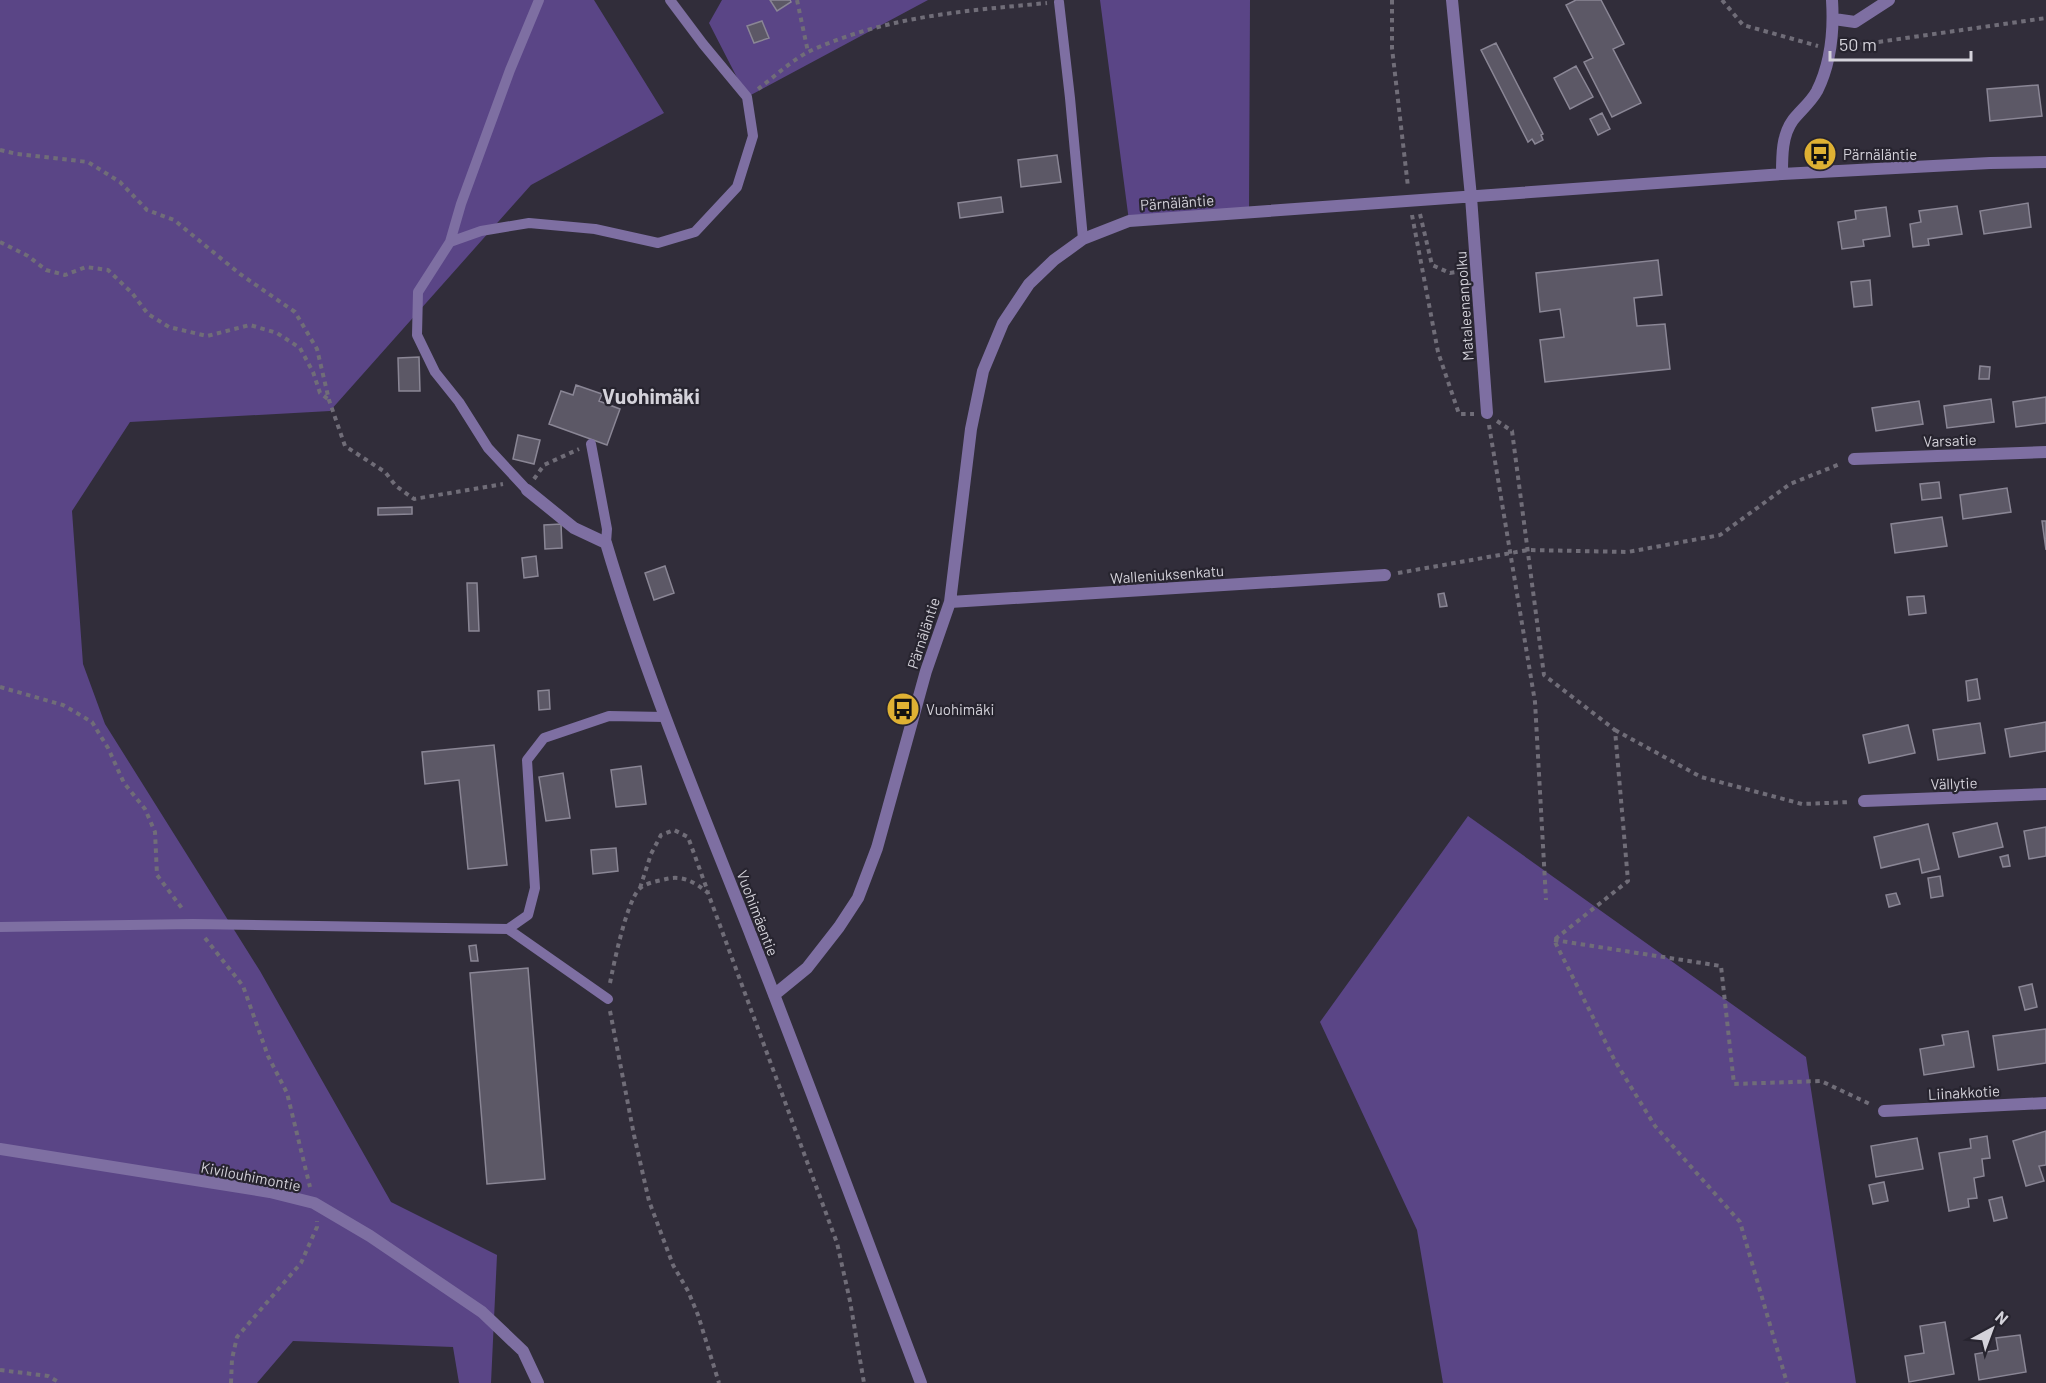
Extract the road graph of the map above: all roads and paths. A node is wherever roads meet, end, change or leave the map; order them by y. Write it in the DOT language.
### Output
graph roads {
  1 [pos="539,0"];
  2 [pos="670,0"];
  3 [pos="797,0"];
  4 [pos="1392,0"];
  5 [pos="1452,0"];
  6 [pos="1722,0"];
  7 [pos="1832,0"];
  8 [pos="1889,0"];
  9 [pos="1059,2"];
  10 [pos="2046,18"];
  11 [pos="1834,19"];
  12 [pos="1830,49"];
  13 [pos="808,52"];
  14 [pos="747,97"];
  15 [pos="0,150"];
  16 [pos="2046,162"];
  17 [pos="1782,174"];
  18 [pos="1408,191"];
  19 [pos="1471,197"];
  20 [pos="1417,201"];
  21 [pos="1412,214"];
  22 [pos="1083,239"];
  23 [pos="0,242"];
  24 [pos="450,242"];
  25 [pos="1475,246"];
  26 [pos="329,400"];
  27 [pos="1487,413"];
  28 [pos="591,444"];
  29 [pos="2046,452"];
  30 [pos="1854,459"];
  31 [pos="523,485"];
  32 [pos="606,543"];
  33 [pos="1528,550"];
  34 [pos="1510,552"];
  35 [pos="1385,575"];
  36 [pos="950,602"];
  37 [pos="0,687"];
  38 [pos="665,717"];
  39 [pos="1615,730"];
  40 [pos="2046,794"];
  41 [pos="1864,801"];
  42 [pos="639,889"];
  43 [pos="708,893"];
  44 [pos="1546,900"];
  45 [pos="193,924"];
  46 [pos="0,927"];
  47 [pos="508,929"];
  48 [pos="1554,940"];
  49 [pos="774,995"];
  50 [pos="608,999"];
  51 [pos="2046,1103"];
  52 [pos="1884,1111"];
  53 [pos="0,1149"];
  54 [pos="314,1203"];
  55 [pos="0,1370"];
  56 [pos="60,1383"];
  57 [pos="231,1383"];
  58 [pos="538,1383"];
  59 [pos="719,1383"];
  60 [pos="864,1383"];
  61 [pos="921,1383"];
  62 [pos="1787,1383"];
  1 -- 24 [label="lane"];
  2 -- 14 [label="lane"];
  3 -- 13 [label="path"];
  4 -- 18 [label="path"];
  5 -- 19 [label="street, Mataleenanpolku"];
  6 -- 12 [label="path"];
  7 -- 11 [label="street"];
  8 -- 11 [label="street"];
  9 -- 13 [label="path"];
  9 -- 22 [label="lane"];
  10 -- 12 [label="path"];
  11 -- 12 [label="street"];
  12 -- 17 [label="street"];
  13 -- 14 [label="path"];
  14 -- 24 [label="lane"];
  15 -- 26 [label="path"];
  16 -- 17 [label="street, Pärnäläntie"];
  17 -- 19 [label="street, Pärnäläntie"];
  19 -- 20 [label="street, Pärnäläntie"];
  19 -- 25 [label="street, Mataleenanpolku"];
  20 -- 22 [label="street, Pärnäläntie"];
  20 -- 25 [label="path"];
  21 -- 27 [label="path"];
  22 -- 36 [label="street, Pärnäläntie"];
  23 -- 26 [label="path"];
  24 -- 31 [label="lane"];
  25 -- 27 [label="street, Mataleenanpolku"];
  26 -- 31 [label="path"];
  27 -- 33 [label="path"];
  27 -- 34 [label="path"];
  28 -- 31 [label="path"];
  28 -- 32 [label="lane"];
  29 -- 30 [label="street, Varsatie"];
  30 -- 33 [label="path"];
  31 -- 32 [label="street"];
  32 -- 38 [label="street, Vuohimäentie"];
  33 -- 34 [label="path"];
  33 -- 39 [label="path"];
  34 -- 35 [label="path"];
  34 -- 44 [label="path"];
  35 -- 36 [label="street, Walleniuksenkatu"];
  36 -- 49 [label="street, Pärnäläntie"];
  37 -- 45 [label="path"];
  38 -- 47 [label="lane"];
  38 -- 49 [label="street, Vuohimäentie"];
  39 -- 41 [label="path"];
  39 -- 48 [label="path"];
  40 -- 41 [label="street, Vällytie"];
  42 -- 43 [label="path"];
  42 -- 43 [label="path"];
  42 -- 50 [label="path"];
  43 -- 60 [label="path"];
  45 -- 46 [label="lane"];
  45 -- 47 [label="lane"];
  45 -- 54 [label="path"];
  47 -- 50 [label="lane"];
  48 -- 52 [label="path"];
  48 -- 62 [label="path"];
  49 -- 61 [label="street, Vuohimäentie"];
  50 -- 59 [label="path"];
  51 -- 52 [label="street, Liinakkotie"];
  53 -- 54 [label="street, Kivilouhimontie"];
  54 -- 57 [label="path"];
  54 -- 58 [label="street, Kivilouhimontie"];
  55 -- 56 [label="path"];
}
